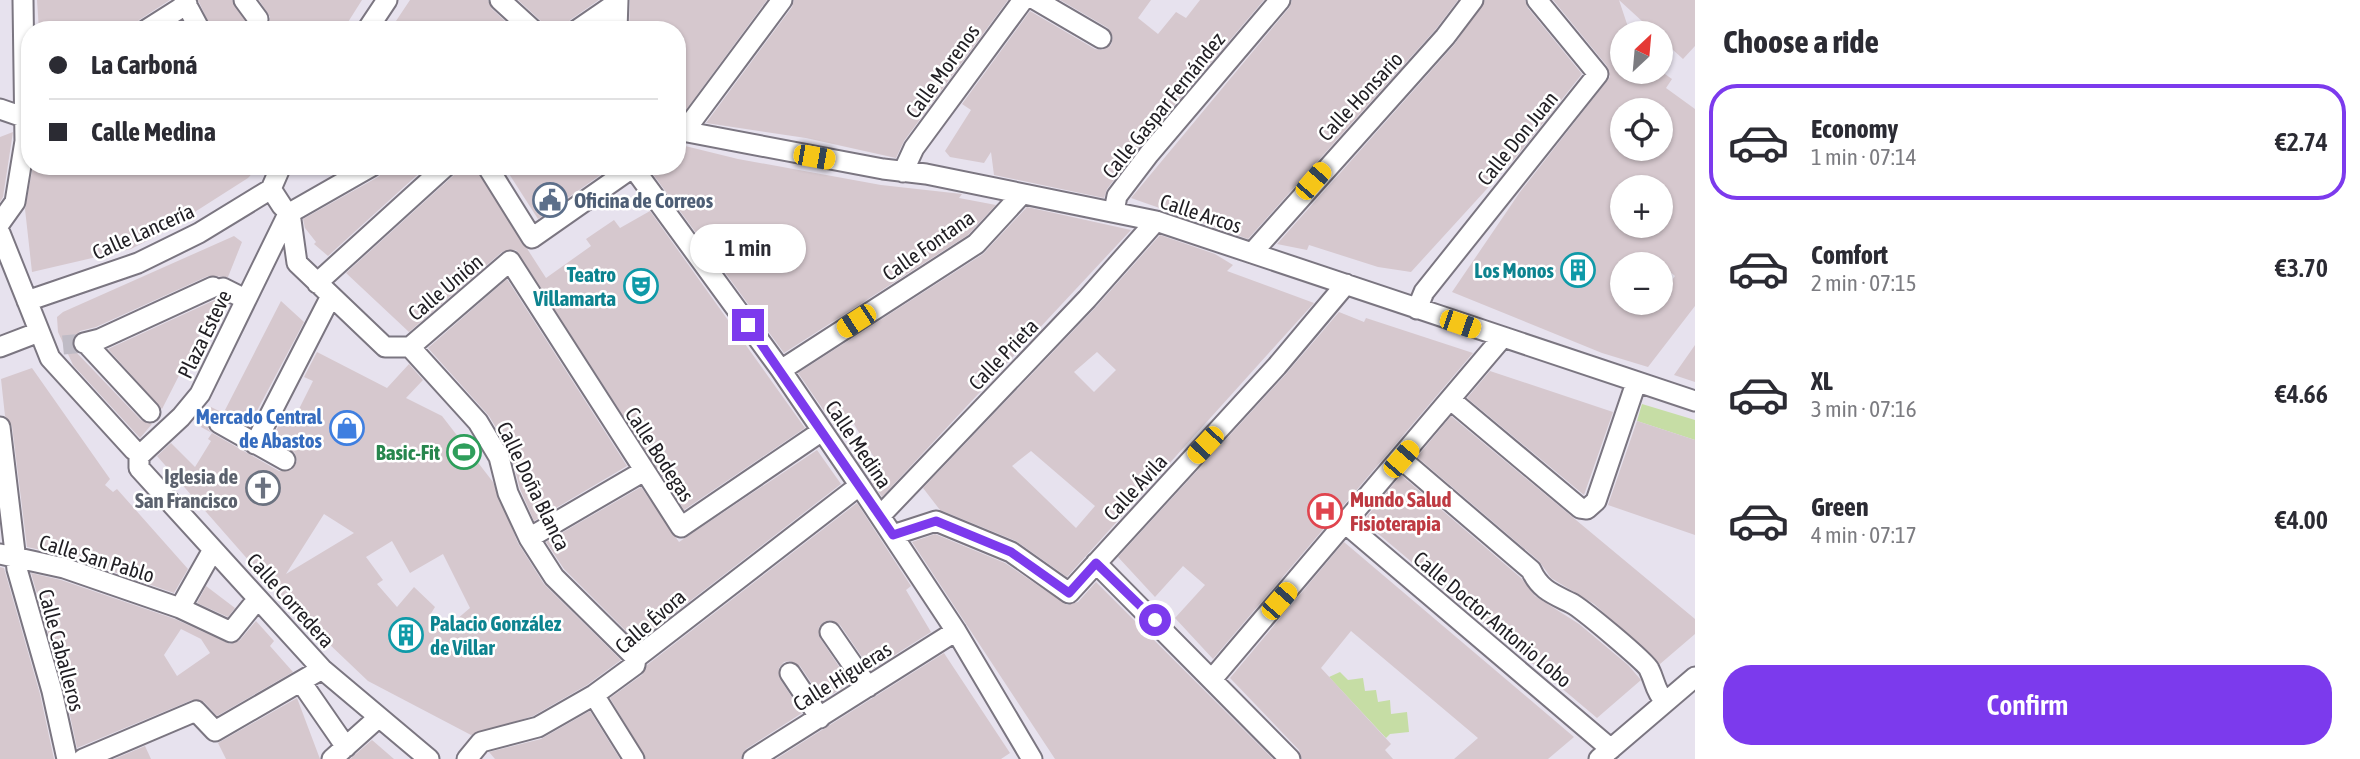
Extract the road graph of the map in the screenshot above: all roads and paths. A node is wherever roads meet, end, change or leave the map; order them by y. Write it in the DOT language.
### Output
graph roads {
  1 [pos="23,0"];
  2 [pos="244,0"];
  3 [pos="387,0"];
  4 [pos="500,0"];
  5 [pos="782,0"];
  6 [pos="1023,0"];
  7 [pos="1036,0"];
  8 [pos="1280,0"];
  9 [pos="1473,0"];
  10 [pos="1540,1"];
  11 [pos="186,2"];
  12 [pos="617,2"];
  13 [pos="258,19"];
  14 [pos="24,21"];
  15 [pos="159,21"];
  16 [pos="196,21"];
  17 [pos="373,21"];
  18 [pos="523,21"];
  19 [pos="590,21"];
  20 [pos="617,21"];
  21 [pos="1101,38"];
  22 [pos="0,109"];
  23 [pos="21,116"];
  24 [pos="686,128"];
  25 [pos="686,132"];
  26 [pos="21,172"];
  27 [pos="904,172"];
  28 [pos="281,175"];
  29 [pos="352,175"];
  30 [pos="437,175"];
  31 [pos="493,175"];
  32 [pos="621,175"];
  33 [pos="638,175"];
  34 [pos="1022,194"];
  35 [pos="283,207"];
  36 [pos="1114,211"];
  37 [pos="1156,221"];
  38 [pos="0,222"];
  39 [pos="0,233"];
  40 [pos="1252,253"];
  41 [pos="510,261"];
  42 [pos="1346,284"];
  43 [pos="324,289"];
  44 [pos="225,290"];
  45 [pos="27,302"];
  46 [pos="1417,309"];
  47 [pos="1502,338"];
  48 [pos="49,342"];
  49 [pos="0,347"];
  50 [pos="410,347"];
  51 [pos="781,370"];
  52 [pos="1636,383"];
  53 [pos="1451,400"];
  54 [pos="1695,401"];
  55 [pos="156,419"];
  56 [pos="219,423"];
  57 [pos="0,427"];
  58 [pos="822,431"];
  59 [pos="255,444"];
  60 [pos="137,453"];
  61 [pos="1401,459"];
  62 [pos="285,460"];
  63 [pos="644,471"];
  64 [pos="852,492"];
  65 [pos="880,516"];
  66 [pos="1346,524"];
  67 [pos="893,535"];
  68 [pos="530,538"];
  69 [pos="210,555"];
  70 [pos="7,556"];
  71 [pos="1096,563"];
  72 [pos="252,606"];
  73 [pos="180,608"];
  74 [pos="956,631"];
  75 [pos="830,632"];
  76 [pos="636,658"];
  77 [pos="323,669"];
  78 [pos="790,673"];
  79 [pos="1695,677"];
  80 [pos="1213,678"];
  81 [pos="301,682"];
  82 [pos="868,687"];
  83 [pos="594,695"];
  84 [pos="1665,702"];
  85 [pos="379,717"];
  86 [pos="820,718"];
  87 [pos="339,753"];
  88 [pos="1605,754"];
  89 [pos="1029,758"];
  90 [pos="67,759"];
  91 [pos="83,759"];
  92 [pos="429,759"];
  93 [pos="467,759"];
  94 [pos="634,759"];
  95 [pos="752,759"];
  96 [pos="1290,759"];
  1 -- 14 [label="street"];
  2 -- 13 [label="street"];
  3 -- 17 [label="street"];
  4 -- 18 [label="street"];
  5 -- 24 [label="street"];
  6 -- 27 [label="street, Calle Morenos"];
  7 -- 21 [label="street"];
  8 -- 36 [label="street, Calle Gaspar Fernández"];
  9 -- 40 [label="street, Calle Honsario"];
  10 -- 46 [label="street, Calle Don Juan"];
  11 -- 15 [label="street"];
  11 -- 16 [label="street"];
  12 -- 19 [label="street"];
  12 -- 20 [label="street"];
  22 -- 23 [label="street"];
  25 -- 27 [label="street, Calle Arcos"];
  26 -- 38 [label="street"];
  27 -- 34 [label="street, Calle Arcos"];
  28 -- 35 [label="street, Plaza Esteve"];
  29 -- 35 [label="street, Calle Lancería"];
  30 -- 43 [label="street"];
  31 -- 32 [label="street"];
  33 -- 51 [label="street, Calle Medina"];
  34 -- 36 [label="street, Calle Arcos"];
  34 -- 51 [label="street, Calle Fontana"];
  35 -- 43 [label="street"];
  35 -- 45 [label="street, Calle Lancería"];
  35 -- 60 [label="street, Plaza Esteve"];
  36 -- 37 [label="street, Calle Arcos"];
  37 -- 40 [label="street, Calle Arcos"];
  37 -- 65 [label="street, Calle Prieta"];
  39 -- 45 [label="street, Calle Corredera"];
  40 -- 42 [label="street, Calle Arcos"];
  41 -- 50 [label="street, Calle Unión"];
  41 -- 63 [label="street, Calle Bodegas"];
  42 -- 46 [label="street, Calle Arcos"];
  42 -- 71 [label="street, Calle Ávila"];
  43 -- 50 [label="street"];
  43 -- 59 [label="street"];
  44 -- 55 [label="street"];
  45 -- 48 [label="street, Calle Corredera"];
  46 -- 47 [label="street, Calle Arcos"];
  47 -- 52 [label="street, Calle Arcos"];
  47 -- 53 [label="street"];
  48 -- 49 [label="street"];
  48 -- 60 [label="street, Calle Corredera"];
  50 -- 68 [label="street, Calle Doña Blanca"];
  51 -- 58 [label="street, Calle Medina"];
  52 -- 53 [label="street"];
  52 -- 54 [label="street, Calle Arcos"];
  53 -- 61 [label="street"];
  56 -- 59 [label="street"];
  57 -- 70 [label="street, Calle Caballeros"];
  58 -- 63 [label="street, Calle Bodegas"];
  58 -- 65 [label="street, Calle Medina"];
  59 -- 62 [label="street"];
  60 -- 77 [label="street, Calle Corredera"];
  61 -- 66 [label="street"];
  61 -- 84 [label="street"];
  63 -- 68 [label="street"];
  64 -- 76 [label="street, Calle Évora"];
  65 -- 67 [label="street, Calle Medina"];
  66 -- 80 [label="street"];
  66 -- 88 [label="street, Calle Doctor Antonio Lobo"];
  67 -- 71 [label="street, Calle Ávila"];
  67 -- 74 [label="street, Calle Medina"];
  68 -- 76 [label="street, Calle Doña Blanca"];
  69 -- 73 [label="street"];
  70 -- 73 [label="street, Calle San Pablo"];
  70 -- 90 [label="street, Calle Caballeros"];
  71 -- 80 [label="street"];
  72 -- 73 [label="street, Calle San Pablo"];
  74 -- 82 [label="street, Calle Higueras"];
  74 -- 89 [label="street, Calle Medina"];
  75 -- 82 [label="street"];
  76 -- 83 [label="street, Calle Évora"];
  77 -- 81 [label="street"];
  77 -- 85 [label="street, Calle Corredera"];
  78 -- 86 [label="street"];
  79 -- 84 [label="street"];
  80 -- 96 [label="street"];
  81 -- 87 [label="street"];
  81 -- 91 [label="street"];
  82 -- 86 [label="street, Calle Higueras"];
  83 -- 93 [label="street, Calle Évora"];
  83 -- 94 [label="street"];
  84 -- 88 [label="street"];
  85 -- 87 [label="street"];
  85 -- 92 [label="street, Calle Corredera"];
  86 -- 95 [label="street, Calle Higueras"];
}
